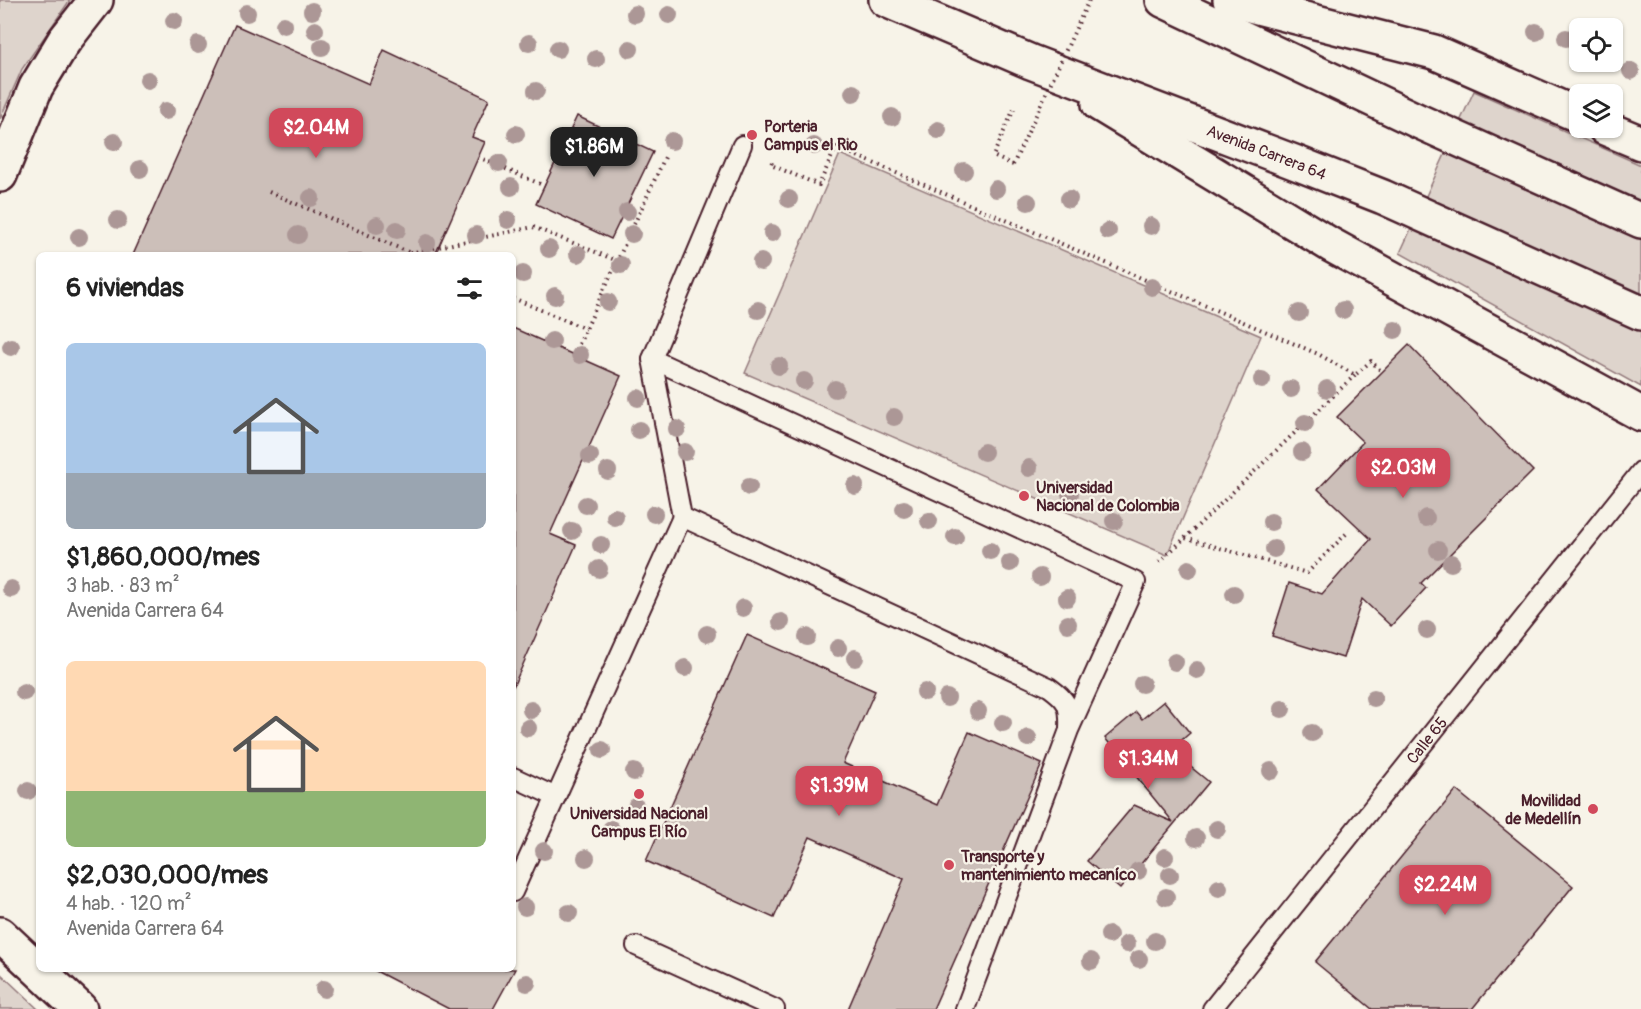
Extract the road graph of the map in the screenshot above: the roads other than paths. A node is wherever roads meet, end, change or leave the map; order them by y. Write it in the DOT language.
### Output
graph roads {
  1 [pos="96,0"];
  2 [pos="886,0"];
  3 [pos="1163,0"];
  4 [pos="1230,0"];
  5 [pos="1031,62"];
  6 [pos="1569,111"];
  7 [pos="1623,136"];
  8 [pos="1641,143"];
  9 [pos="742,145"];
  10 [pos="0,175"];
  11 [pos="1641,221"];
  12 [pos="1641,313"];
  13 [pos="652,359"];
  14 [pos="1641,414"];
  15 [pos="1641,471"];
  16 [pos="682,517"];
  17 [pos="1069,730"];
  18 [pos="516,778"];
  19 [pos="556,797"];
  20 [pos="516,885"];
  21 [pos="0,934"];
  22 [pos="636,946"];
  23 [pos="36,968"];
  24 [pos="41,972"];
  25 [pos="80,1009"];
  26 [pos="775,1009"];
  27 [pos="965,1009"];
  28 [pos="1212,1009"];
  1 -- 10 [label="main road"];
  2 -- 5 [label="main road, Avenida Carrera 64"];
  3 -- 11 [label="main road"];
  4 -- 6 [label="main road"];
  5 -- 12 [label="main road, Avenida Carrera 64"];
  5 -- 14 [label="main road"];
  7 -- 8 [label="main road"];
  9 -- 13 [label="lane"];
  13 -- 16 [label="lane"];
  13 -- 17 [label="lane"];
  15 -- 28 [label="lane, Calle 65"];
  16 -- 17 [label="lane"];
  16 -- 19 [label="lane"];
  17 -- 27 [label="lane"];
  18 -- 19 [label="lane"];
  19 -- 20 [label="lane"];
  21 -- 23 [label="main road"];
  22 -- 26 [label="lane"];
  24 -- 25 [label="main road"];
}
